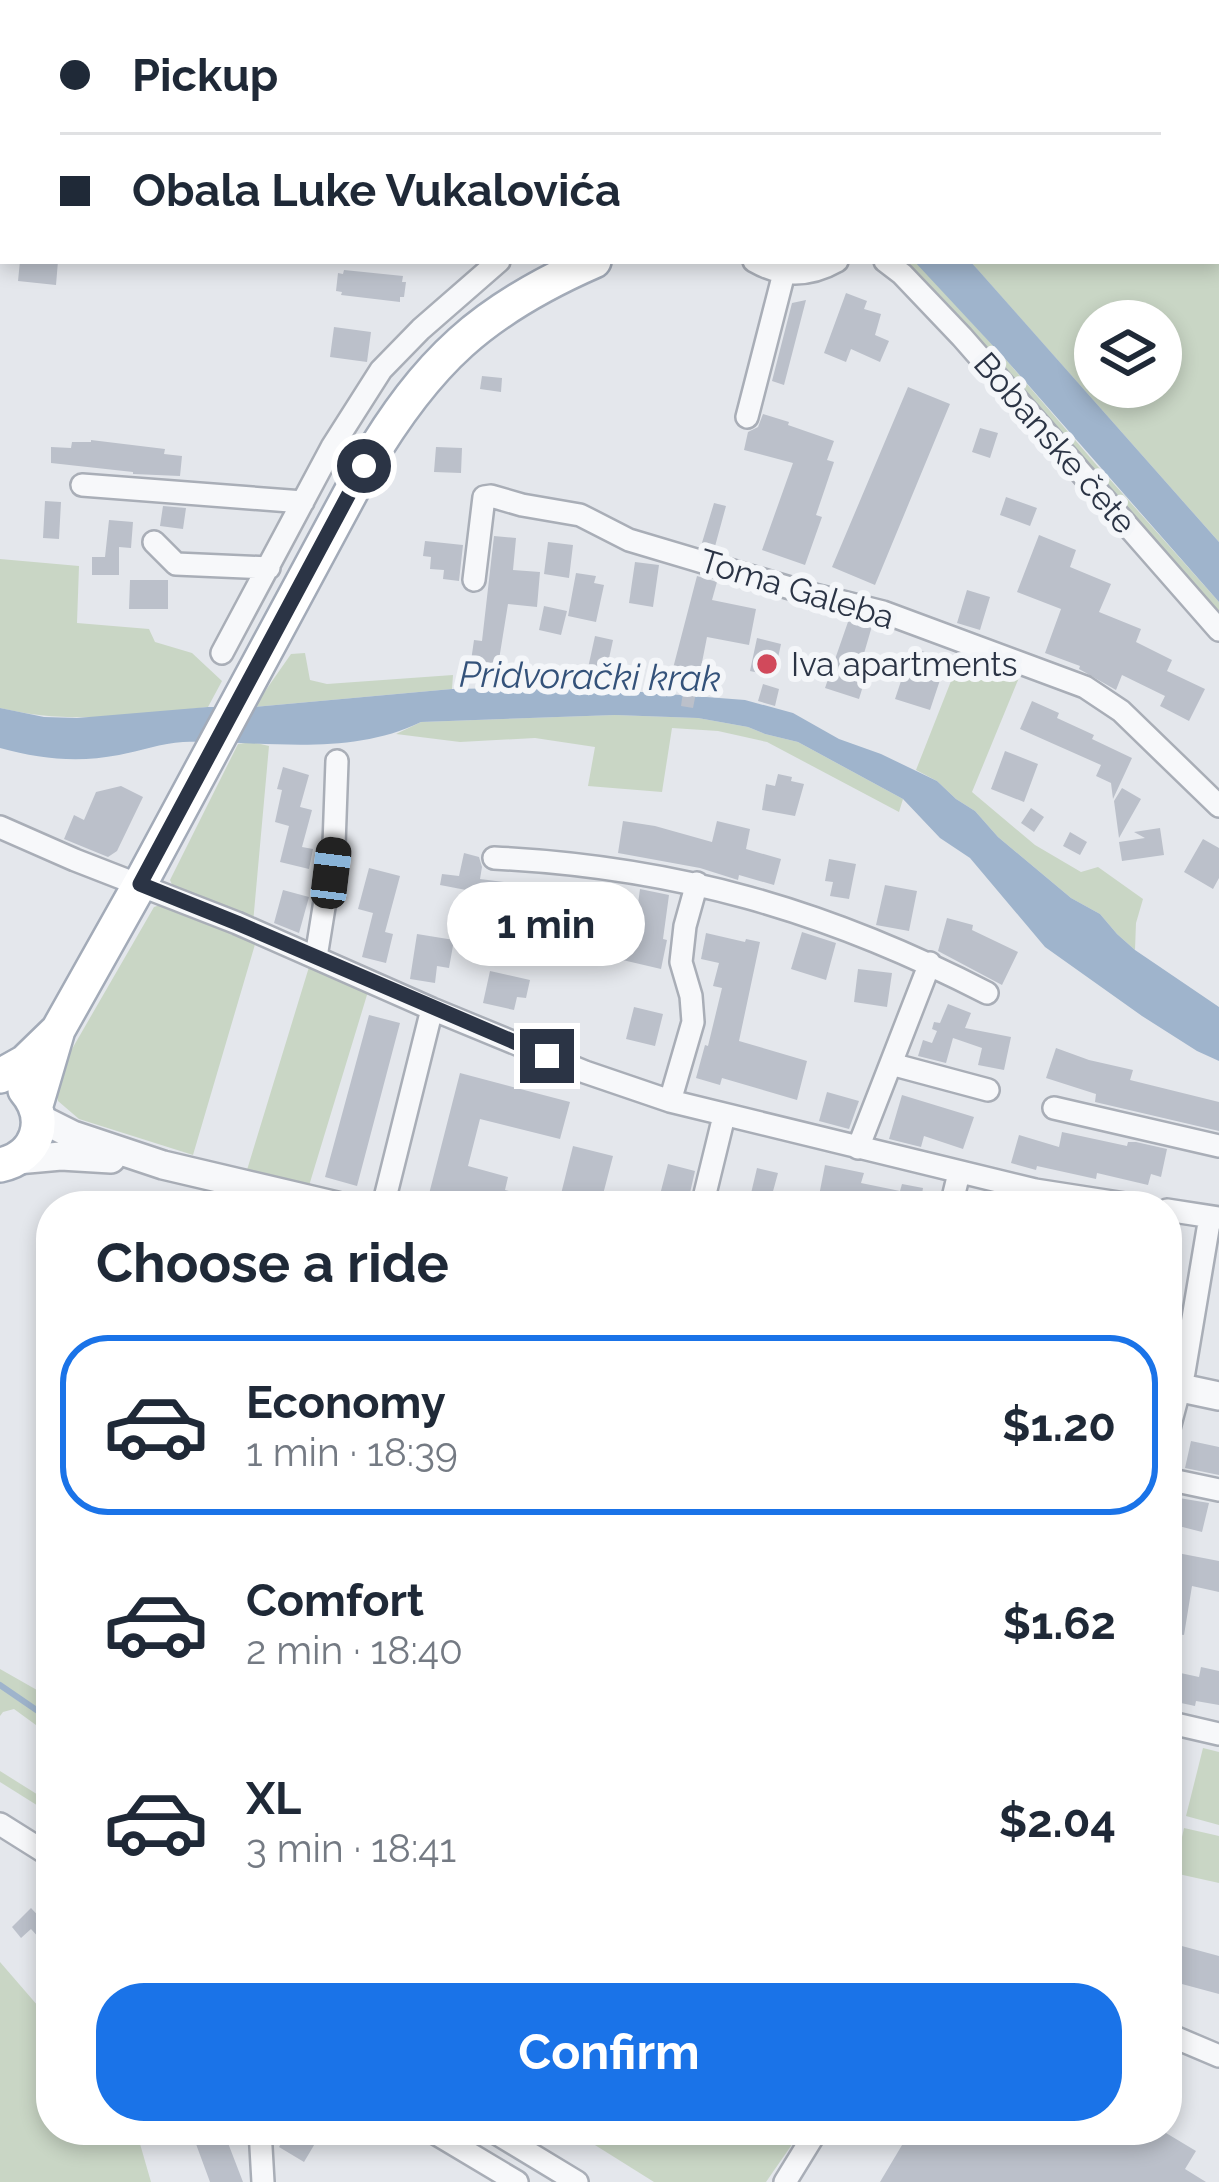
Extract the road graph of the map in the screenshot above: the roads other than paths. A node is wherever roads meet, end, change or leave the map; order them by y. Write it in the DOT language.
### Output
graph roads {
  1 [pos="496,264"];
  2 [pos="588,264"];
  3 [pos="762,264"];
  4 [pos="831,264"];
  5 [pos="889,264"];
  6 [pos="784,273"];
  7 [pos="747,418"];
  8 [pos="82,485"];
  9 [pos="303,502"];
  10 [pos="154,542"];
  11 [pos="269,568"];
  12 [pos="474,580"];
  13 [pos="1219,630"];
  14 [pos="222,653"];
  15 [pos="337,761"];
  16 [pos="1219,806"];
  17 [pos="0,827"];
  18 [pos="494,858"];
  19 [pos="697,883"];
  20 [pos="140,884"];
  21 [pos="316,957"];
  22 [pos="930,963"];
  23 [pos="987,993"];
  24 [pos="432,1009"];
  25 [pos="58,1030"];
  26 [pos="891,1064"];
  27 [pos="0,1078"];
  28 [pos="988,1090"];
  29 [pos="670,1101"];
  30 [pos="1054,1108"];
  31 [pos="38,1112"];
  32 [pos="724,1116"];
  33 [pos="1219,1146"];
  34 [pos="858,1148"];
  35 [pos="6,1164"];
  36 [pos="163,1165"];
  37 [pos="958,1173"];
  38 [pos="274,1191"];
  39 [pos="387,1191"];
  40 [pos="706,1191"];
  41 [pos="954,1191"];
  42 [pos="1041,1191"];
  43 [pos="1182,1213"];
  44 [pos="1214,1218"];
  45 [pos="1182,1350"];
  46 [pos="1182,1389"];
  47 [pos="1219,1396"];
  48 [pos="1182,1482"];
  49 [pos="1219,1490"];
  50 [pos="1182,1725"];
  51 [pos="1219,1734"];
  52 [pos="0,1824"];
  53 [pos="36,1847"];
  54 [pos="1182,2040"];
  55 [pos="1219,2056"];
  56 [pos="261,2145"];
  57 [pos="455,2145"];
  58 [pos="516,2145"];
  59 [pos="808,2145"];
  60 [pos="264,2179"];
  61 [pos="518,2182"];
  62 [pos="577,2182"];
  63 [pos="785,2182"];
  1 -- 9 [label="street"];
  2 -- 20 [label="main road"];
  3 -- 6 [label="street"];
  4 -- 6 [label="street"];
  5 -- 13 [label="street, Bobanske čete"];
  6 -- 7 [label="street"];
  8 -- 9 [label="street"];
  9 -- 11 [label="street"];
  10 -- 11 [label="street"];
  11 -- 14 [label="street"];
  12 -- 16 [label="street, Toma Galeba"];
  15 -- 21 [label="street"];
  17 -- 20 [label="street"];
  18 -- 19 [label="street"];
  19 -- 22 [label="street"];
  19 -- 29 [label="street"];
  20 -- 21 [label="street"];
  20 -- 25 [label="main road"];
  21 -- 24 [label="street"];
  22 -- 23 [label="street"];
  22 -- 26 [label="street"];
  24 -- 29 [label="street"];
  24 -- 39 [label="street"];
  25 -- 27 [label="main road"];
  25 -- 31 [label="main road"];
  26 -- 28 [label="street"];
  26 -- 34 [label="street"];
  27 -- 31 [label="main road"];
  29 -- 32 [label="street"];
  30 -- 33 [label="street"];
  31 -- 35 [label="main road"];
  31 -- 36 [label="street"];
  32 -- 34 [label="street"];
  32 -- 40 [label="street"];
  34 -- 37 [label="street"];
  35 -- 36 [label="street"];
  36 -- 38 [label="street"];
  37 -- 41 [label="street"];
  37 -- 42 [label="street"];
  43 -- 44 [label="street"];
  44 -- 45 [label="street"];
  46 -- 47 [label="street"];
  48 -- 49 [label="street"];
  50 -- 51 [label="street"];
  52 -- 53 [label="street"];
  54 -- 55 [label="street"];
  56 -- 60 [label="street"];
  57 -- 61 [label="street"];
  58 -- 62 [label="street"];
  59 -- 63 [label="street"];
}
